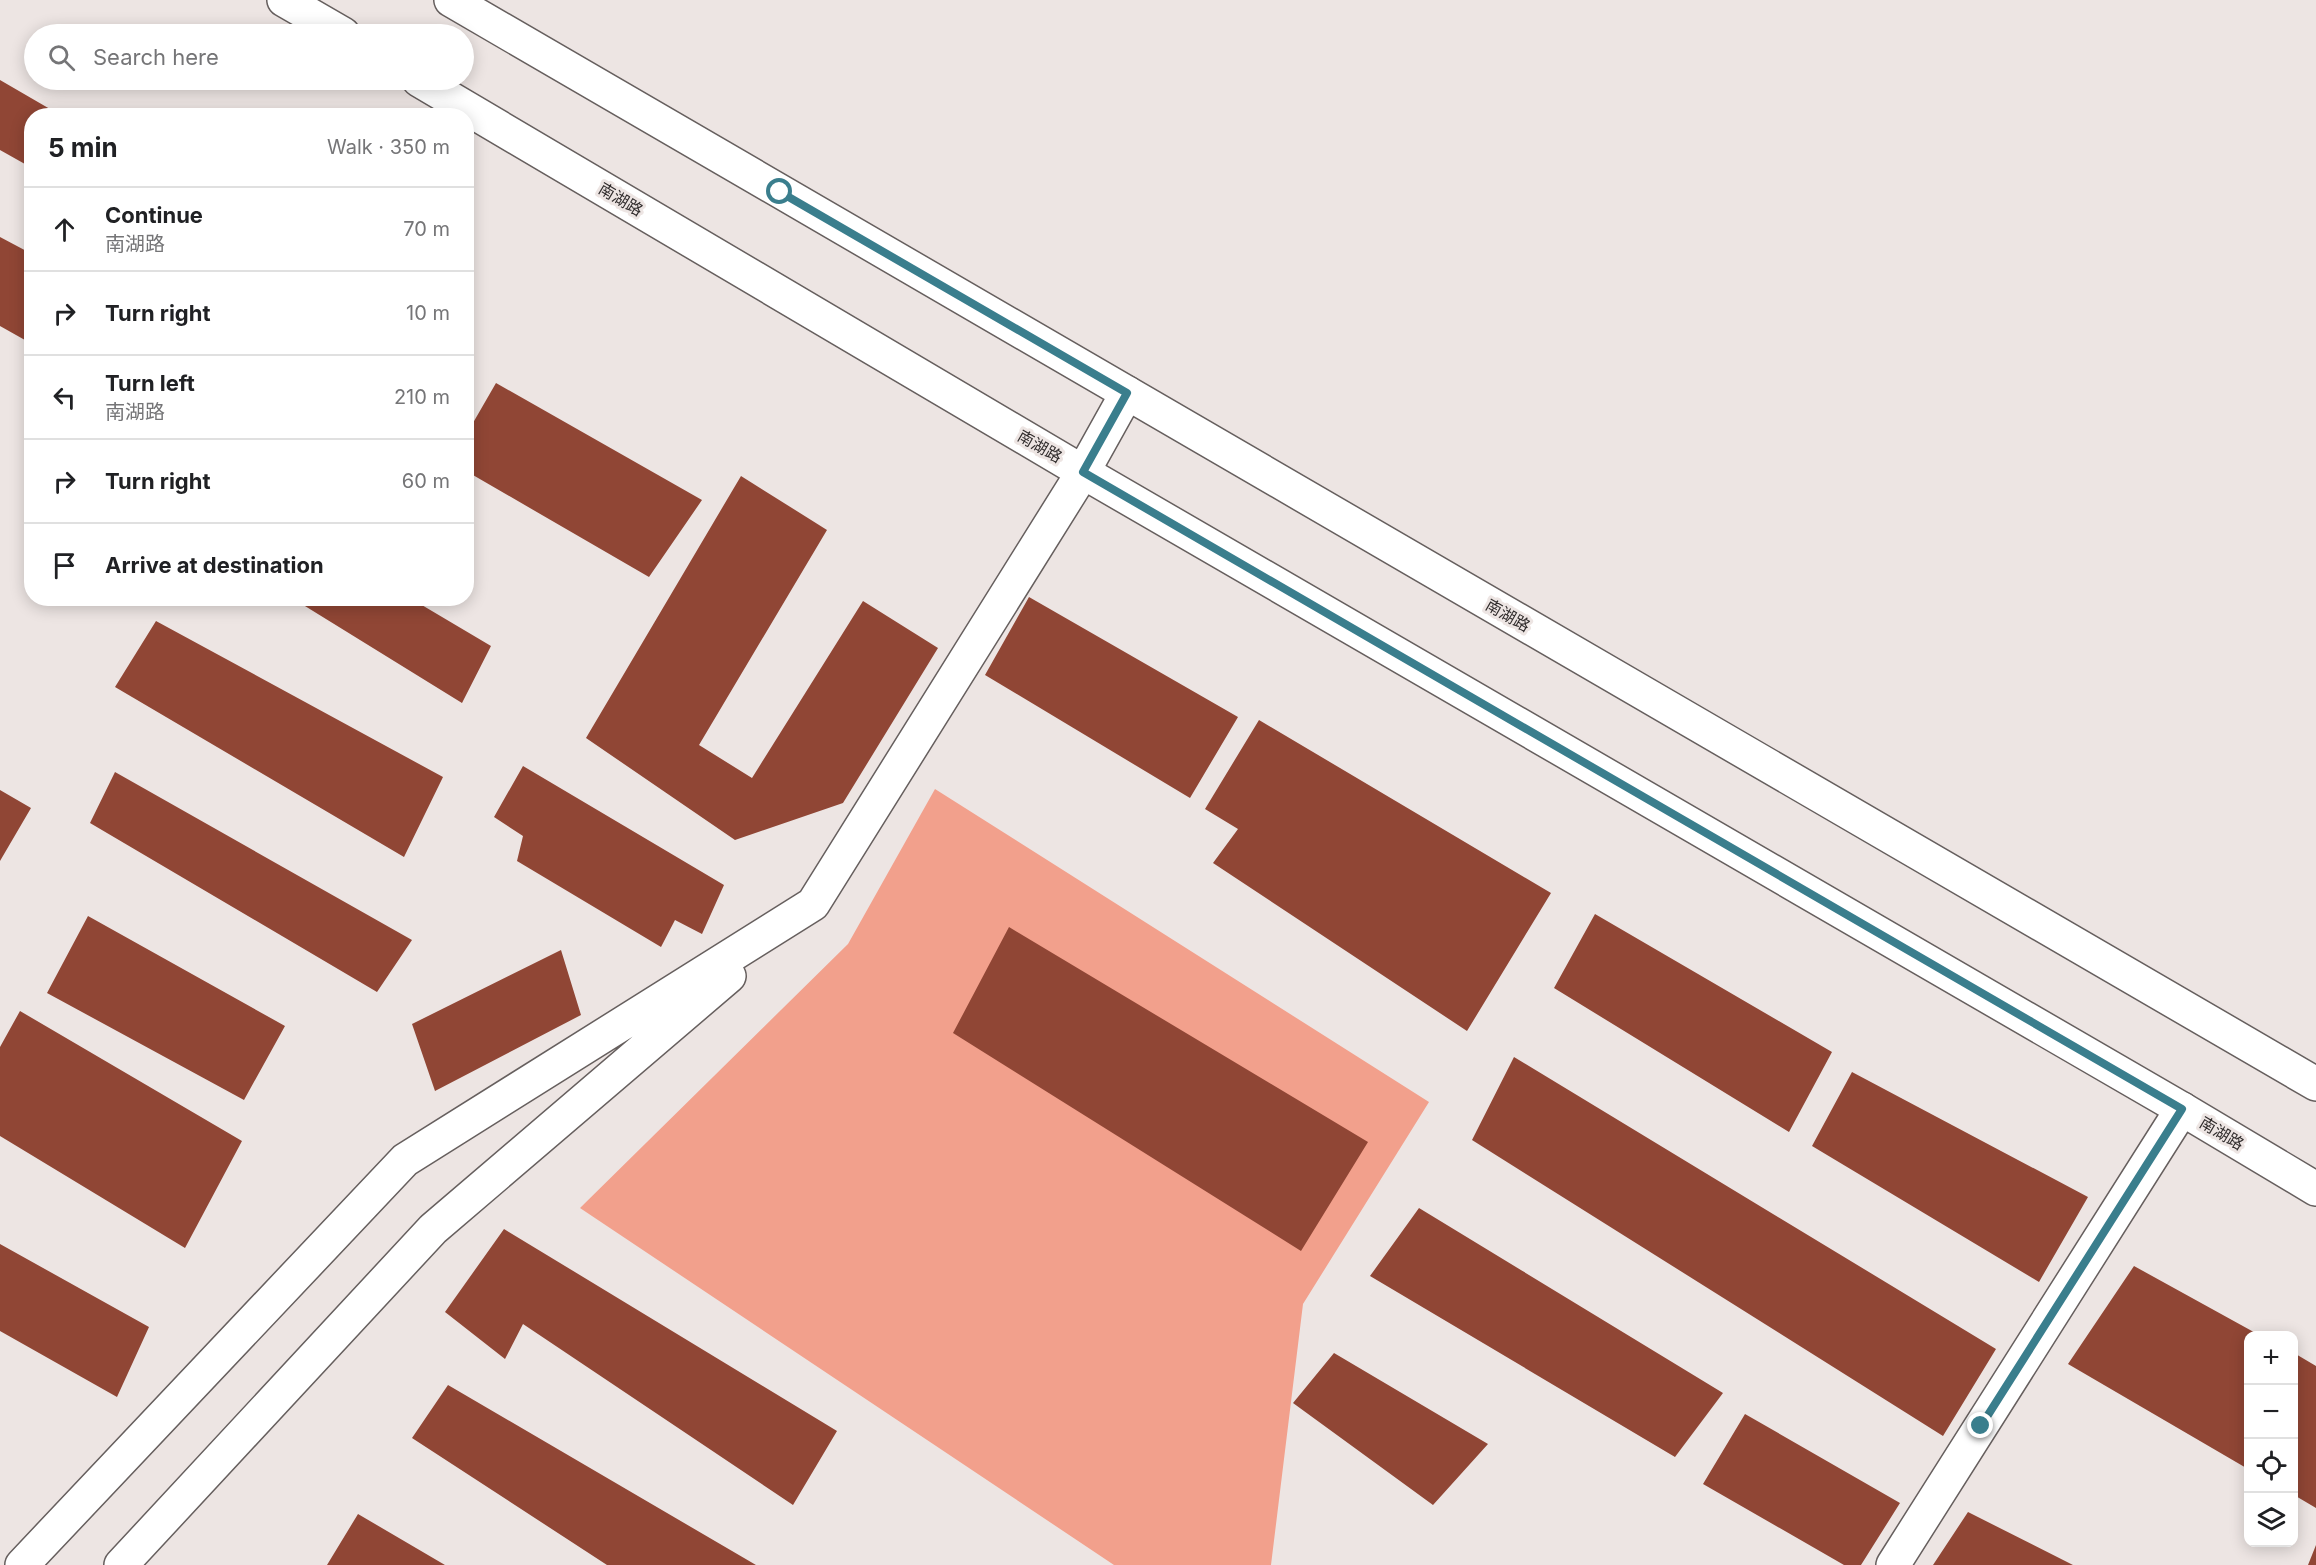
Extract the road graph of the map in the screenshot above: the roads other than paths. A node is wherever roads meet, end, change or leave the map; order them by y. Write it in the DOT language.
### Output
graph roads {
  1 [pos="284,0"];
  2 [pos="451,0"];
  3 [pos="326,24"];
  4 [pos="436,90"];
  5 [pos="466,108"];
  6 [pos="474,112"];
  7 [pos="1127,393"];
  8 [pos="1083,472"];
  9 [pos="813,904"];
  10 [pos="2316,1084"];
  11 [pos="2182,1109"];
  12 [pos="2316,1189"];
  13 [pos="22,1565"];
  14 [pos="121,1565"];
  15 [pos="1893,1565"];
  1 -- 3 [label="main road"];
  2 -- 7 [label="main road, 南湖路"];
  4 -- 5 [label="main road, 南湖路"];
  6 -- 8 [label="main road, 南湖路"];
  7 -- 8 [label="main road"];
  7 -- 10 [label="main road, 南湖路"];
  8 -- 9 [label="main road"];
  8 -- 11 [label="main road, 南湖路"];
  9 -- 13 [label="main road"];
  9 -- 14 [label="main road"];
  11 -- 12 [label="main road, 南湖路"];
  11 -- 15 [label="main road"];
}
